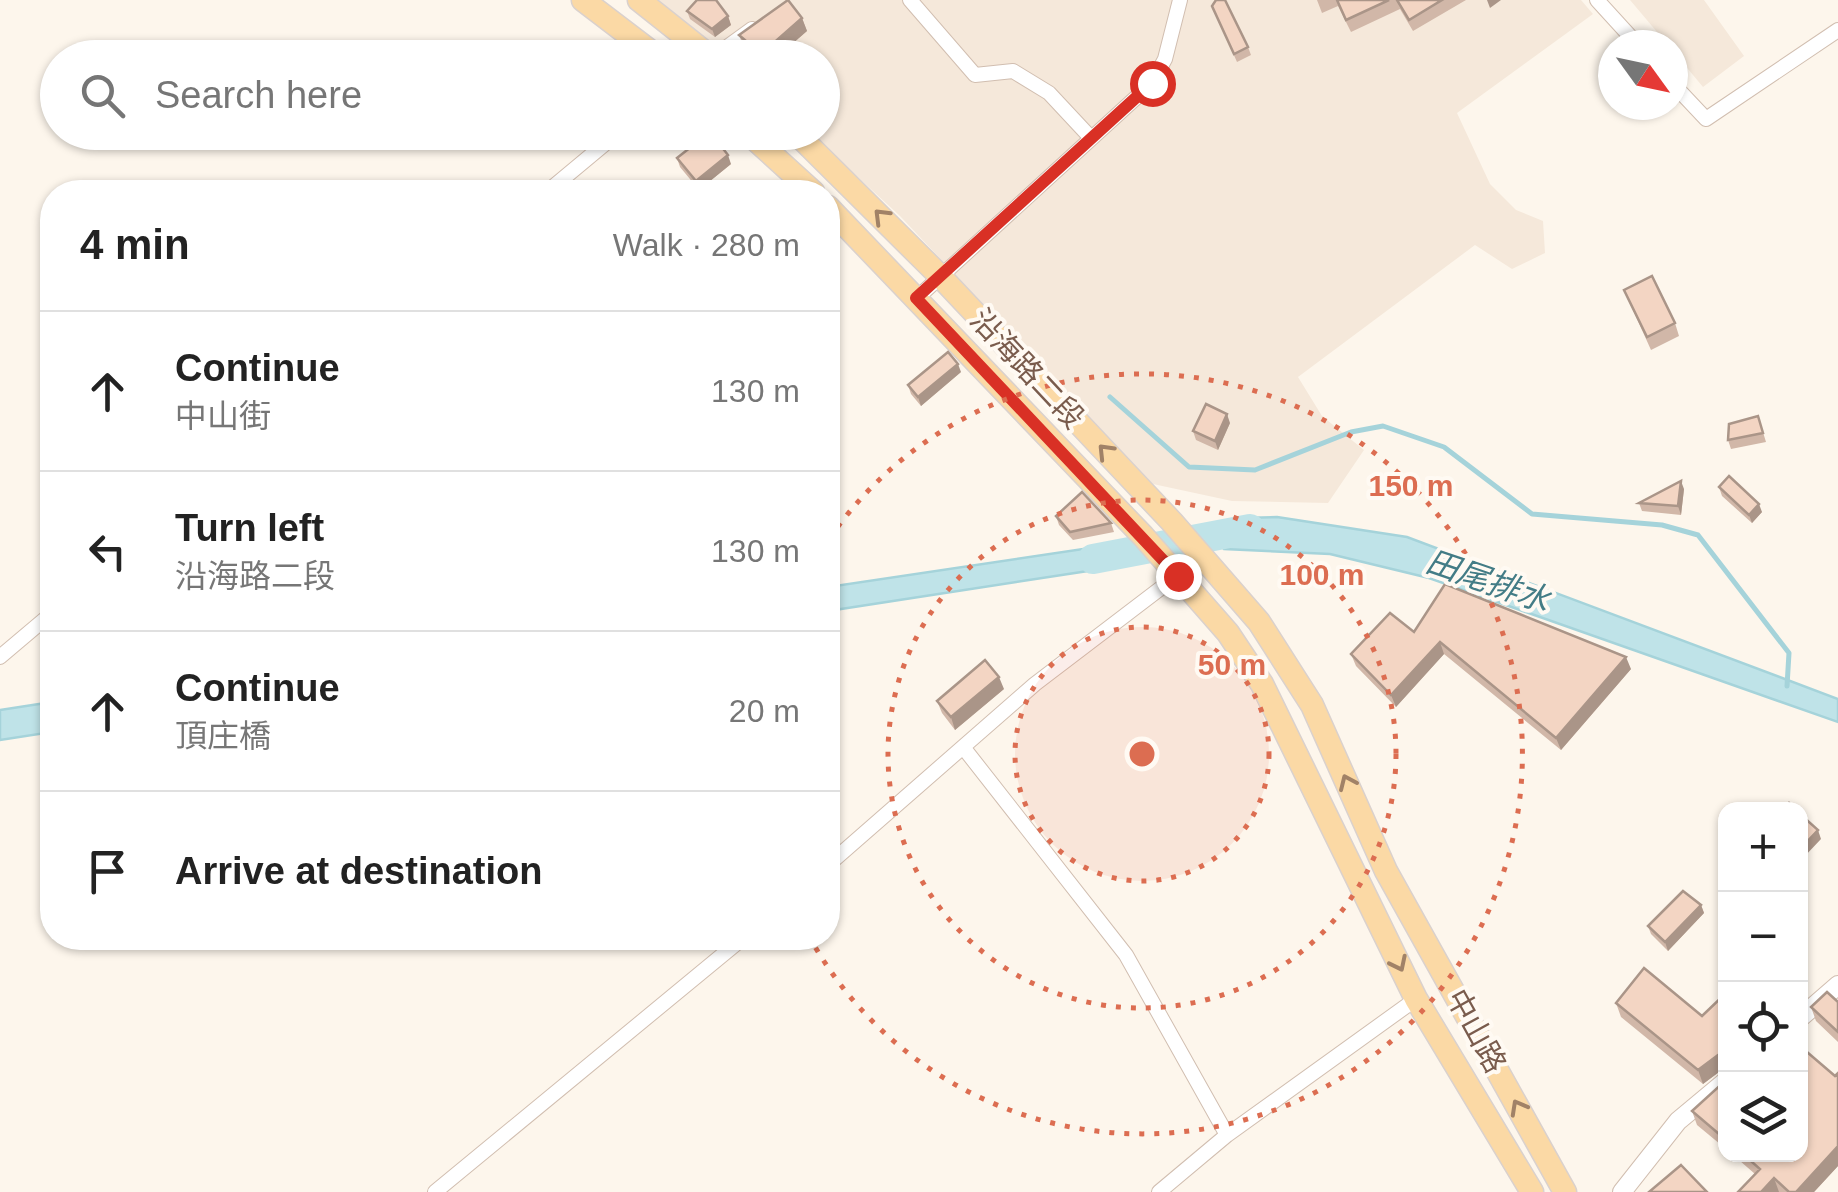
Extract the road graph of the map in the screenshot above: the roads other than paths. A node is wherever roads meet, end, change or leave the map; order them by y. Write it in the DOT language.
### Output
graph roads {
  1 [pos="584,0"];
  2 [pos="639,0"];
  3 [pos="910,0"];
  4 [pos="1180,0"];
  5 [pos="1597,0"];
  6 [pos="760,23"];
  7 [pos="1624,30"];
  8 [pos="1838,30"];
  9 [pos="636,40"];
  10 [pos="690,40"];
  11 [pos="736,40"];
  12 [pos="1688,100"];
  13 [pos="1091,138"];
  14 [pos="597,150"];
  15 [pos="767,150"];
  16 [pos="813,150"];
  17 [pos="561,180"];
  18 [pos="800,180"];
  19 [pos="840,219"];
  20 [pos="939,276"];
  21 [pos="916,298"];
  22 [pos="1206,560"];
  23 [pos="1178,576"];
  24 [pos="40,624"];
  25 [pos="0,656"];
  26 [pos="964,747"];
  27 [pos="840,855"];
  28 [pos="728,950"];
  29 [pos="1838,986"];
  30 [pos="1416,999"];
  31 [pos="1808,1011"];
  32 [pos="1718,1088"];
  33 [pos="1228,1135"];
  34 [pos="435,1192"];
  35 [pos="1158,1192"];
  36 [pos="1532,1192"];
  37 [pos="1566,1192"];
  38 [pos="1622,1192"];
  1 -- 9 [label="main road"];
  2 -- 10 [label="main road"];
  3 -- 13 [label="street"];
  4 -- 13 [label="street"];
  5 -- 7 [label="street"];
  6 -- 11 [label="street"];
  8 -- 12 [label="street"];
  13 -- 20 [label="street"];
  14 -- 17 [label="street"];
  15 -- 18 [label="main road"];
  20 -- 16 [label="main road, 沿海路二段, one-way"];
  19 -- 21 [label="main road, 沿海路二段"];
  20 -- 21 [label="street"];
  22 -- 20 [label="main road, 沿海路二段, one-way"];
  21 -- 23 [label="main road, 沿海路二段"];
  22 -- 23 [label="street"];
  37 -- 22 [label="main road, 中山路, one-way"];
  23 -- 26 [label="street"];
  23 -- 30 [label="main road, 中山路, one-way"];
  24 -- 25 [label="street"];
  26 -- 27 [label="street"];
  26 -- 33 [label="street"];
  28 -- 34 [label="street"];
  29 -- 31 [label="street"];
  30 -- 33 [label="street"];
  30 -- 36 [label="main road, 中山路"];
  32 -- 38 [label="street"];
  33 -- 35 [label="street"];
}
